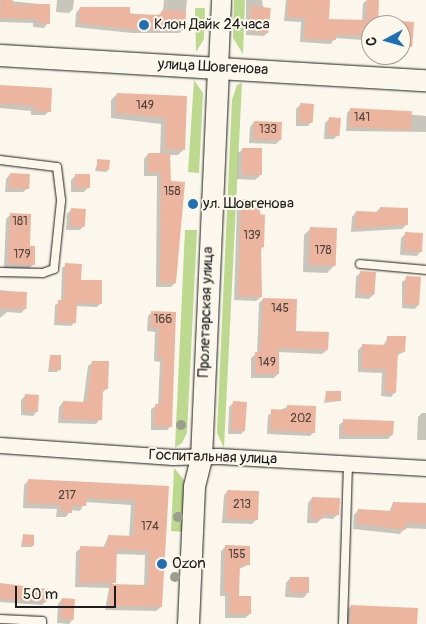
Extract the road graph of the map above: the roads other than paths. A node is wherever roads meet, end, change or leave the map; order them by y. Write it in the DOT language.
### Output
graph roads {
  1 [pos="221,0"];
  2 [pos="0,55"];
  3 [pos="218,67"];
  4 [pos="426,80"];
  5 [pos="0,160"];
  6 [pos="360,264"];
  7 [pos="426,270"];
  8 [pos="0,272"];
  9 [pos="0,444"];
  10 [pos="201,458"];
  11 [pos="348,463"];
  12 [pos="426,468"];
  13 [pos="0,619"];
  14 [pos="42,624"];
  15 [pos="188,624"];
  16 [pos="343,624"];
  1 -- 3 [label="street, Пролетарская улица"];
  2 -- 3 [label="main road, улица Шовгенова"];
  3 -- 4 [label="main road, улица Шовгенова"];
  3 -- 10 [label="main road, Пролетарская улица"];
  5 -- 8 [label="lane"];
  6 -- 7 [label="lane"];
  9 -- 10 [label="street, Госпитальная улица"];
  10 -- 11 [label="street, Госпитальная улица"];
  10 -- 15 [label="main road, Пролетарская улица"];
  11 -- 12 [label="street, Госпитальная улица"];
  11 -- 16 [label="lane"];
  13 -- 14 [label="lane"];
}
